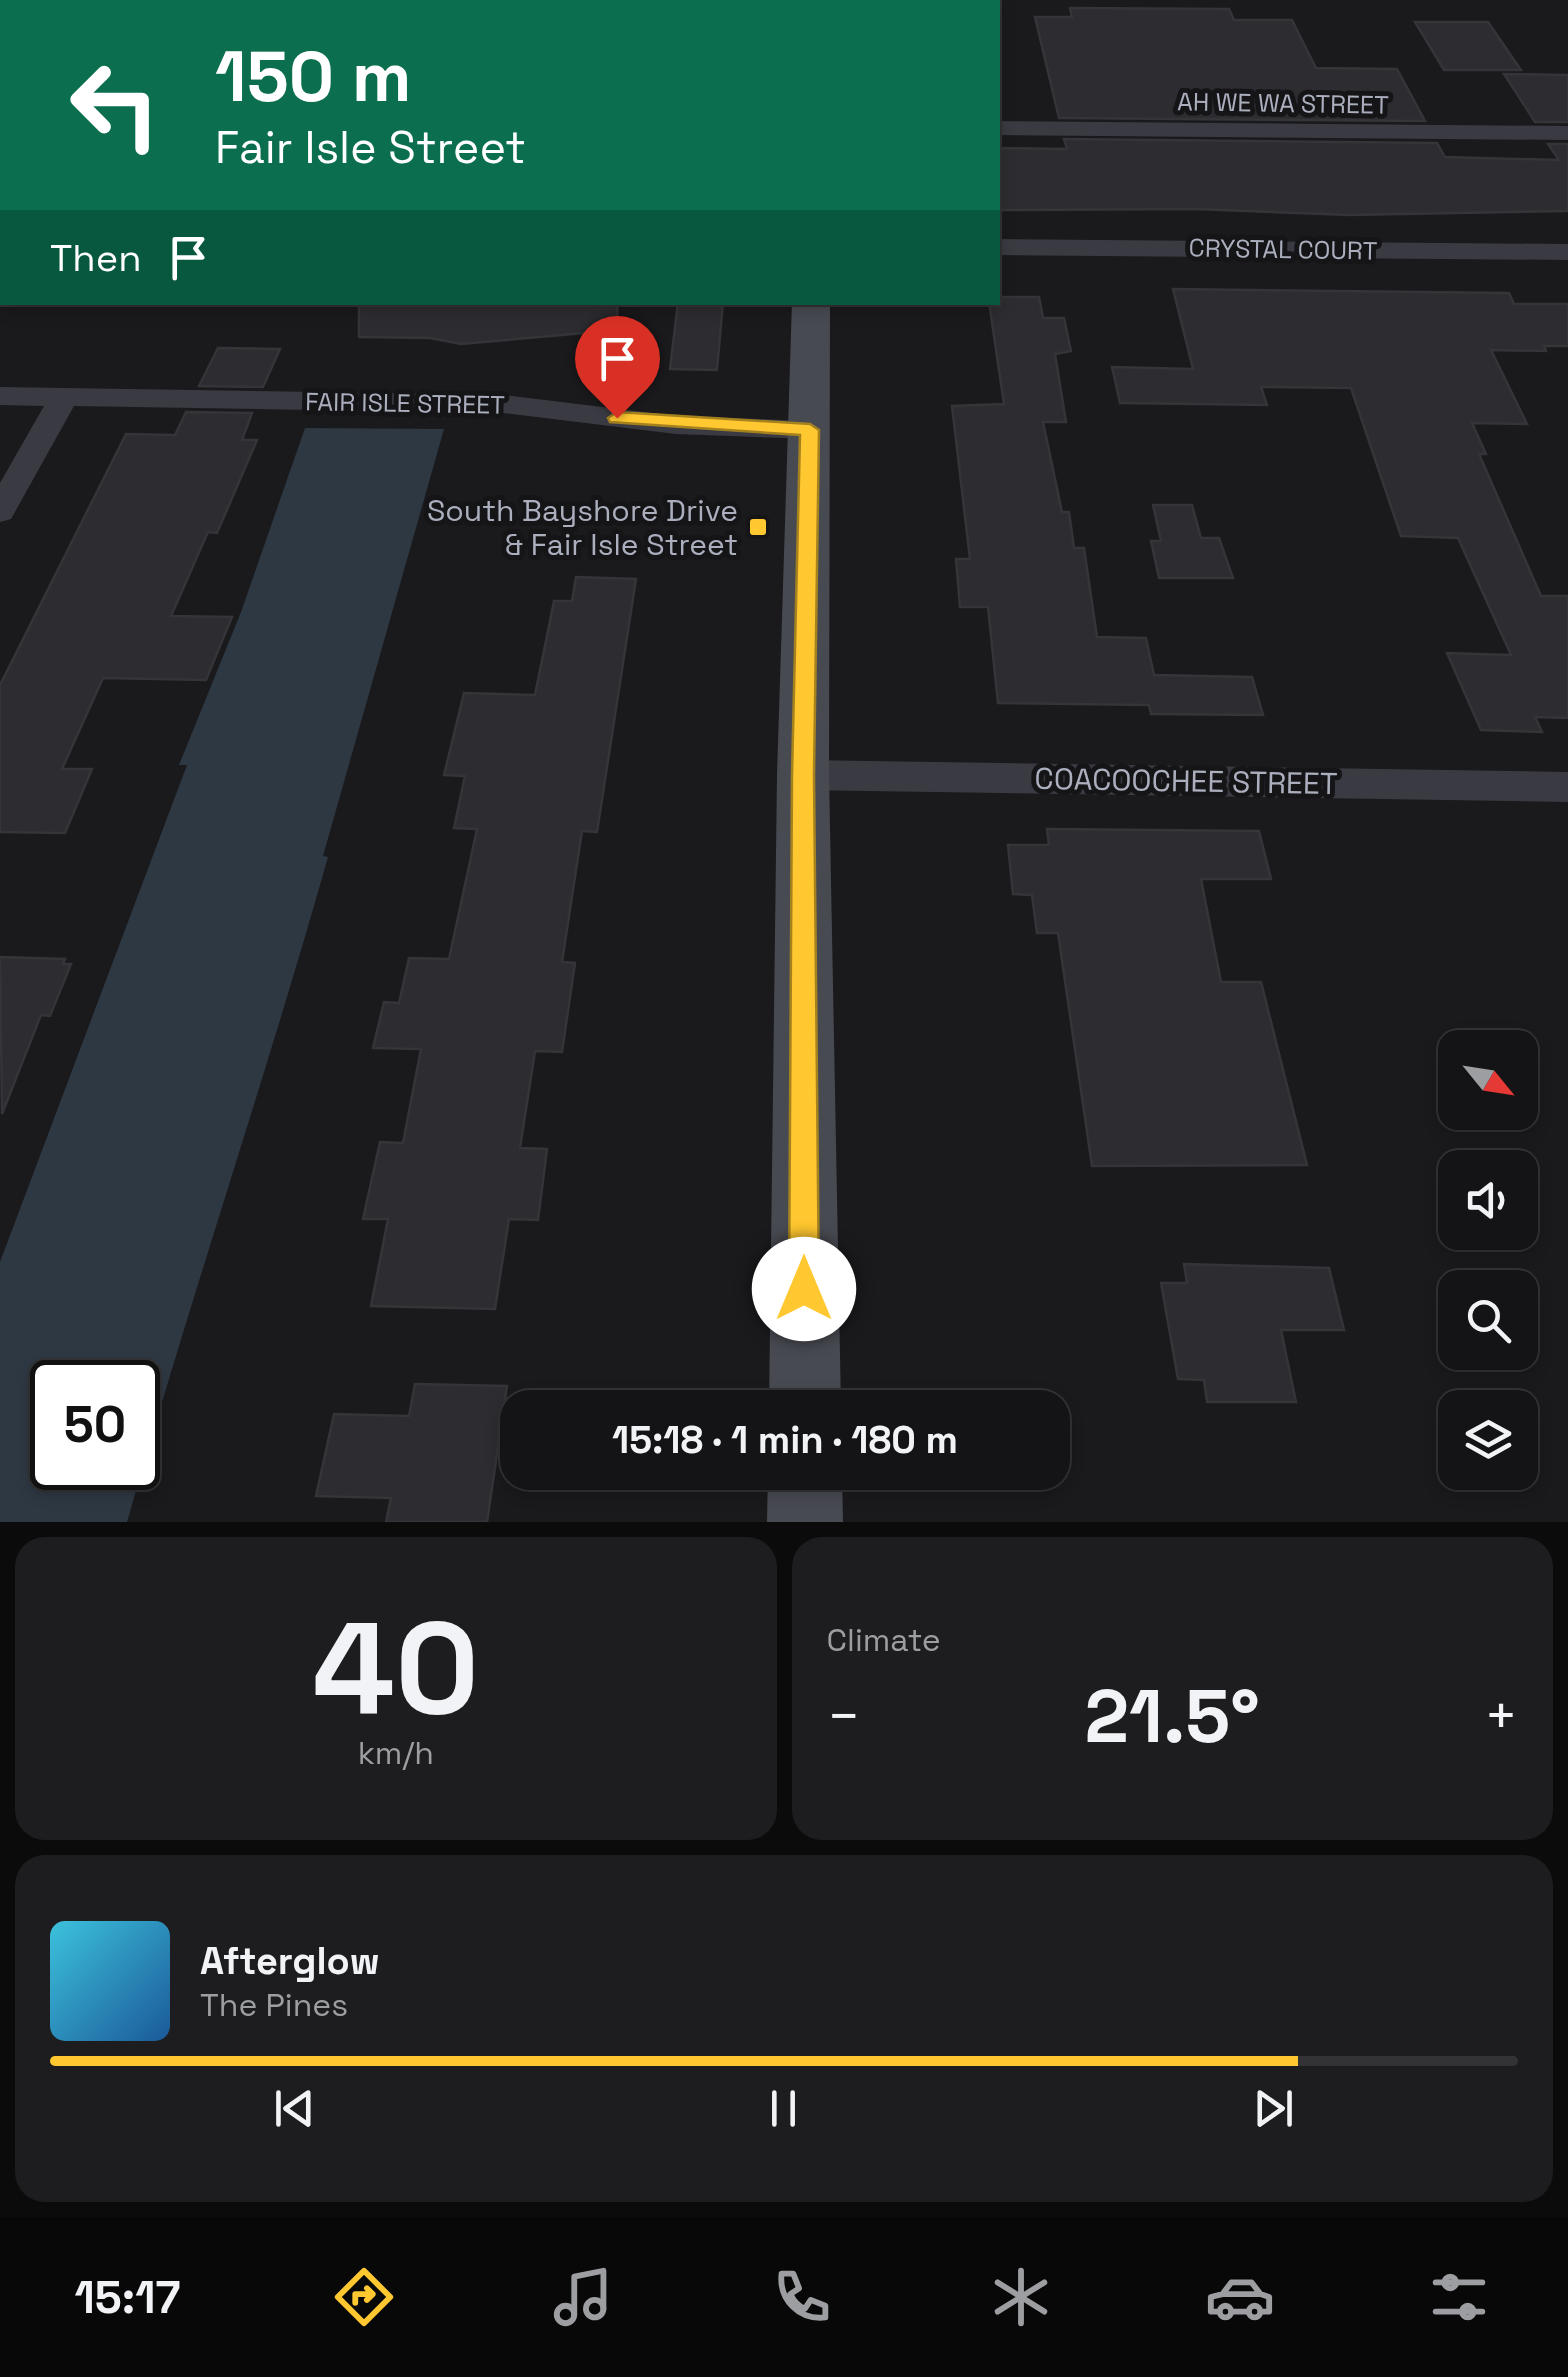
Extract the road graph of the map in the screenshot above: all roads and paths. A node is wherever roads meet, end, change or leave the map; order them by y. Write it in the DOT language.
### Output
graph roads {
  1 [pos="1000,128"];
  2 [pos="1568,133"];
  3 [pos="1000,246"];
  4 [pos="1568,252"];
  5 [pos="810,305"];
  6 [pos="0,396"];
  7 [pos="64,397"];
  8 [pos="810,430"];
  9 [pos="0,511"];
  10 [pos="803,775"];
  11 [pos="1568,788"];
  12 [pos="805,1390"];
  13 [pos="805,1490"];
  14 [pos="805,1522"];
  1 -- 2 [label="street, AH WE WA STREET"];
  3 -- 4 [label="street, CRYSTAL COURT"];
  5 -- 8 [label="main road"];
  6 -- 7 [label="street, FAIR ISLE STREET"];
  7 -- 8 [label="street, FAIR ISLE STREET"];
  7 -- 9 [label="street"];
  8 -- 10 [label="main road"];
  10 -- 11 [label="street, COACOOCHEE STREET"];
  10 -- 12 [label="main road"];
  13 -- 14 [label="main road"];
}
